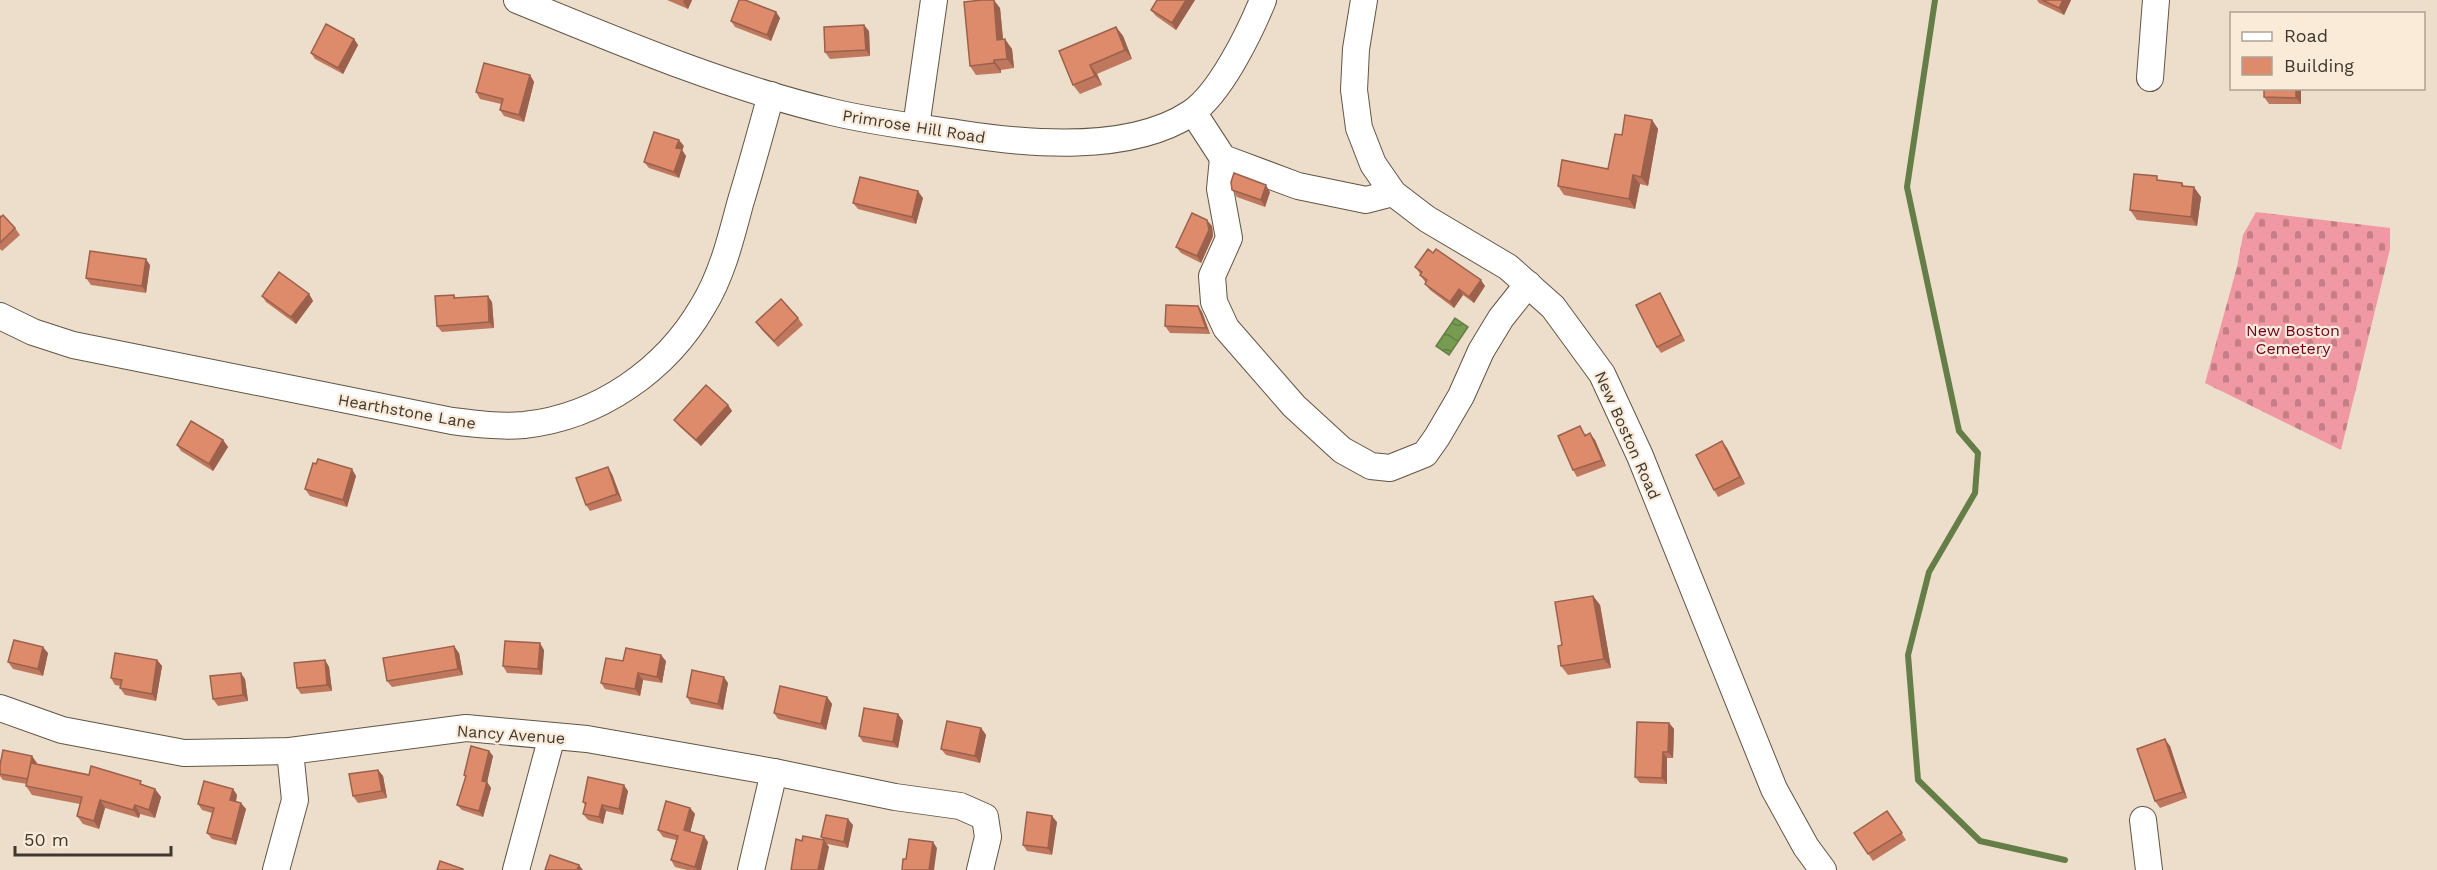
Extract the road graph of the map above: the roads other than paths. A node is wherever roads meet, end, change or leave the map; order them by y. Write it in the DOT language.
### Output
graph roads {
  1 [pos="517,0"];
  2 [pos="934,0"];
  3 [pos="1263,0"];
  4 [pos="1364,0"];
  5 [pos="2156,0"];
  6 [pos="2150,78"];
  7 [pos="771,95"];
  8 [pos="1193,112"];
  9 [pos="916,127"];
  10 [pos="1223,158"];
  11 [pos="1393,193"];
  12 [pos="1528,284"];
  13 [pos="0,316"];
  14 [pos="0,708"];
  15 [pos="552,735"];
  16 [pos="290,751"];
  17 [pos="774,772"];
  18 [pos="2143,819"];
  19 [pos="276,870"];
  20 [pos="516,870"];
  21 [pos="751,870"];
  22 [pos="980,870"];
  23 [pos="1823,870"];
  24 [pos="2149,870"];
  1 -- 7 [label="street, Primrose Hill Road"];
  2 -- 9 [label="street"];
  3 -- 8 [label="street, Primrose Hill Road"];
  4 -- 11 [label="street, New Boston Road"];
  5 -- 6 [label="street"];
  7 -- 9 [label="street, Primrose Hill Road"];
  7 -- 13 [label="street, Hearthstone Lane"];
  8 -- 9 [label="street, Primrose Hill Road"];
  8 -- 10 [label="street"];
  10 -- 11 [label="street"];
  10 -- 12 [label="street"];
  11 -- 12 [label="street, New Boston Road"];
  12 -- 23 [label="street, New Boston Road"];
  14 -- 16 [label="street, Nancy Avenue"];
  15 -- 16 [label="street, Nancy Avenue"];
  15 -- 17 [label="street, Nancy Avenue"];
  15 -- 20 [label="street"];
  16 -- 19 [label="street"];
  17 -- 21 [label="street"];
  17 -- 22 [label="street, Nancy Avenue"];
  18 -- 24 [label="street"];
}
